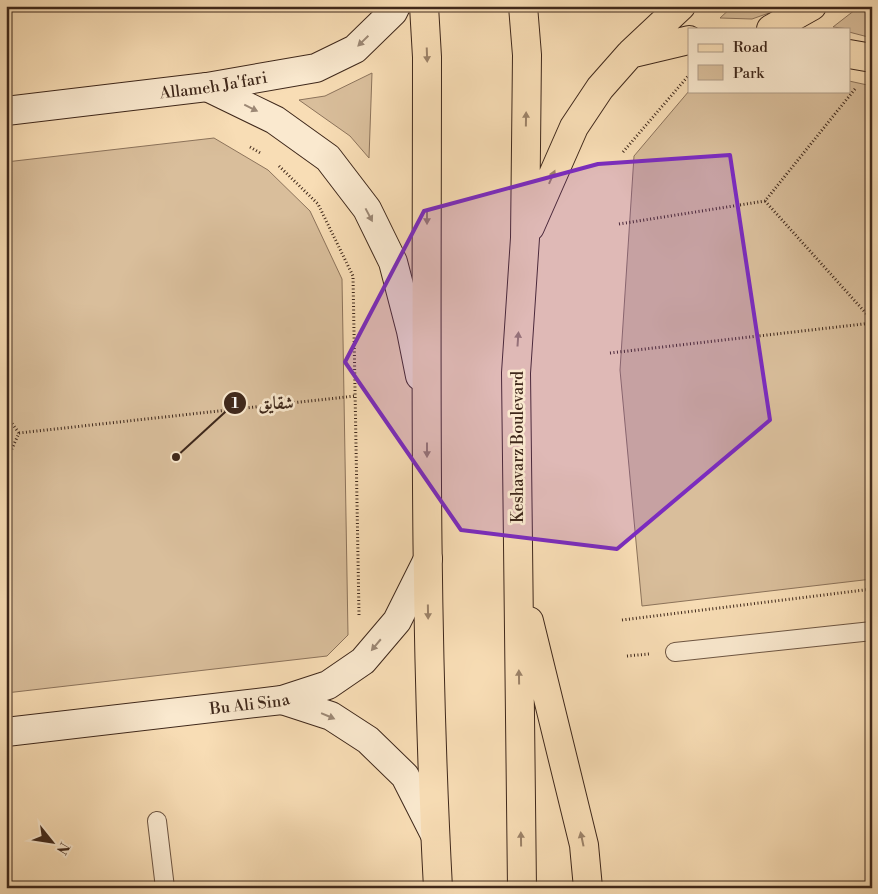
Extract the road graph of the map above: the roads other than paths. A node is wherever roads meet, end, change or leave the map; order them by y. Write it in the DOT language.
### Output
graph roads {
  1 [pos="396,6"];
  2 [pos="424,6"];
  3 [pos="523,6"];
  4 [pos="680,6"];
  5 [pos="812,6"];
  6 [pos="773,28"];
  7 [pos="688,40"];
  8 [pos="630,54"];
  9 [pos="850,54"];
  10 [pos="872,58"];
  11 [pos="207,87"];
  12 [pos="6,111"];
  13 [pos="525,238"];
  14 [pos="427,407"];
  15 [pos="428,559"];
  16 [pos="517,573"];
  17 [pos="872,631"];
  18 [pos="676,652"];
  19 [pos="282,700"];
  20 [pos="6,732"];
  21 [pos="157,821"];
  22 [pos="435,835"];
  23 [pos="165,888"];
  24 [pos="438,888"];
  25 [pos="522,888"];
  26 [pos="588,888"];
  1 -- 11 [label="street, Allameh Ja'fari, one-way"];
  2 -- 14 [label="main road, one-way"];
  13 -- 3 [label="main road, Keshavarz Boulevard, one-way"];
  4 -- 8 [label="main road"];
  5 -- 6 [label="main road"];
  7 -- 8 [label="main road"];
  13 -- 8 [label="main road, one-way"];
  9 -- 10 [label="main road"];
  11 -- 12 [label="street, Allameh Ja'fari"];
  11 -- 14 [label="street, one-way"];
  16 -- 13 [label="main road, Keshavarz Boulevard, one-way"];
  14 -- 15 [label="main road, one-way"];
  15 -- 19 [label="street, Bu Ali Sina, one-way"];
  15 -- 22 [label="main road, one-way"];
  25 -- 16 [label="main road, Keshavarz Boulevard, one-way"];
  26 -- 16 [label="main road, one-way"];
  17 -- 18 [label="lane"];
  19 -- 20 [label="street, Bu Ali Sina"];
  19 -- 22 [label="street, one-way"];
  21 -- 23 [label="lane"];
  22 -- 24 [label="main road"];
}
